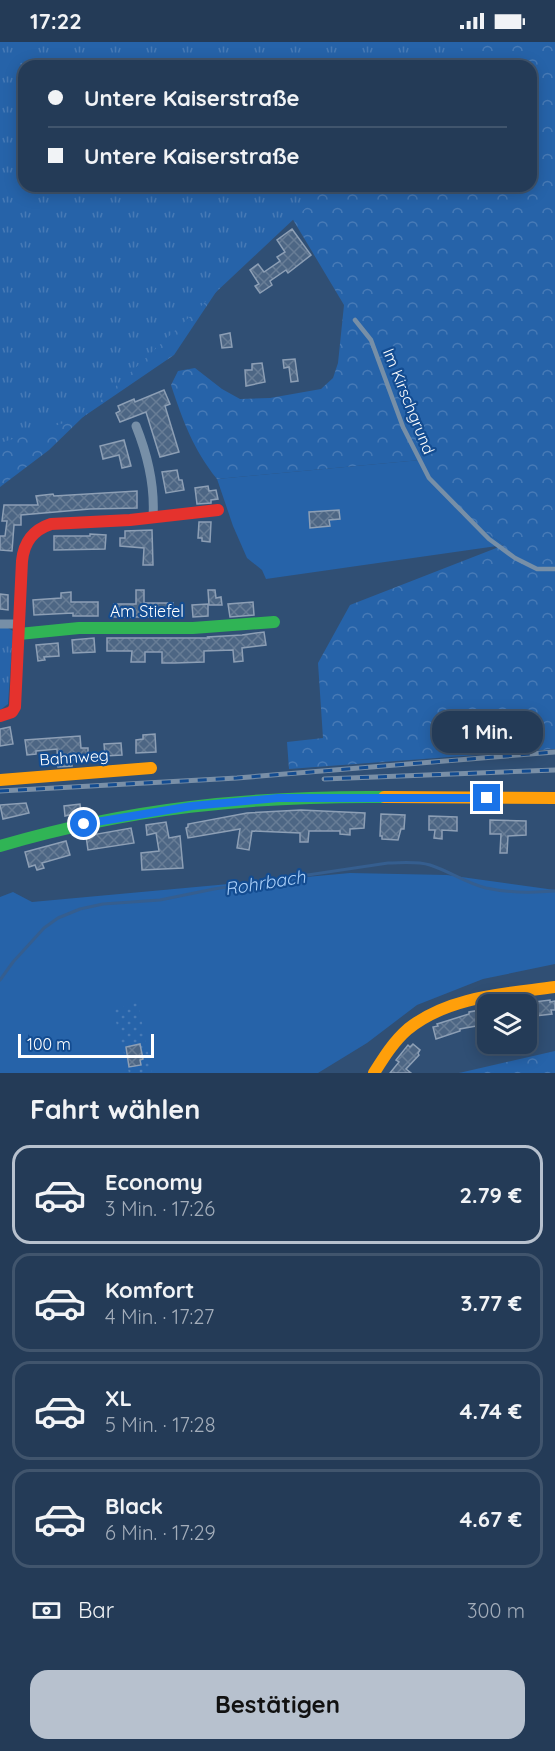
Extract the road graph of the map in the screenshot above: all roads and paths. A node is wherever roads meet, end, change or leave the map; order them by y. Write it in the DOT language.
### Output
graph roads {
  1 [pos="355,320"];
  2 [pos="136,426"];
  3 [pos="218,510"];
  4 [pos="153,517"];
  5 [pos="555,569"];
  6 [pos="274,622"];
  7 [pos="0,624"];
  8 [pos="19,629"];
  9 [pos="6,714"];
  10 [pos="151,768"];
  11 [pos="0,780"];
  12 [pos="555,798"];
  13 [pos="0,846"];
  14 [pos="555,987"];
  15 [pos="374,1073"];
  1 -- 5 [label="lane, Im Kirschgrund"];
  2 -- 4 [label="street"];
  3 -- 4 [label="street"];
  4 -- 8 [label="street"];
  6 -- 8 [label="street, Am Stiefel"];
  7 -- 8 [label="street"];
  8 -- 9 [label="street"];
  10 -- 11 [label="street, Bahnweg"];
  12 -- 13 [label="street"];
  14 -- 15 [label="street"];
}
